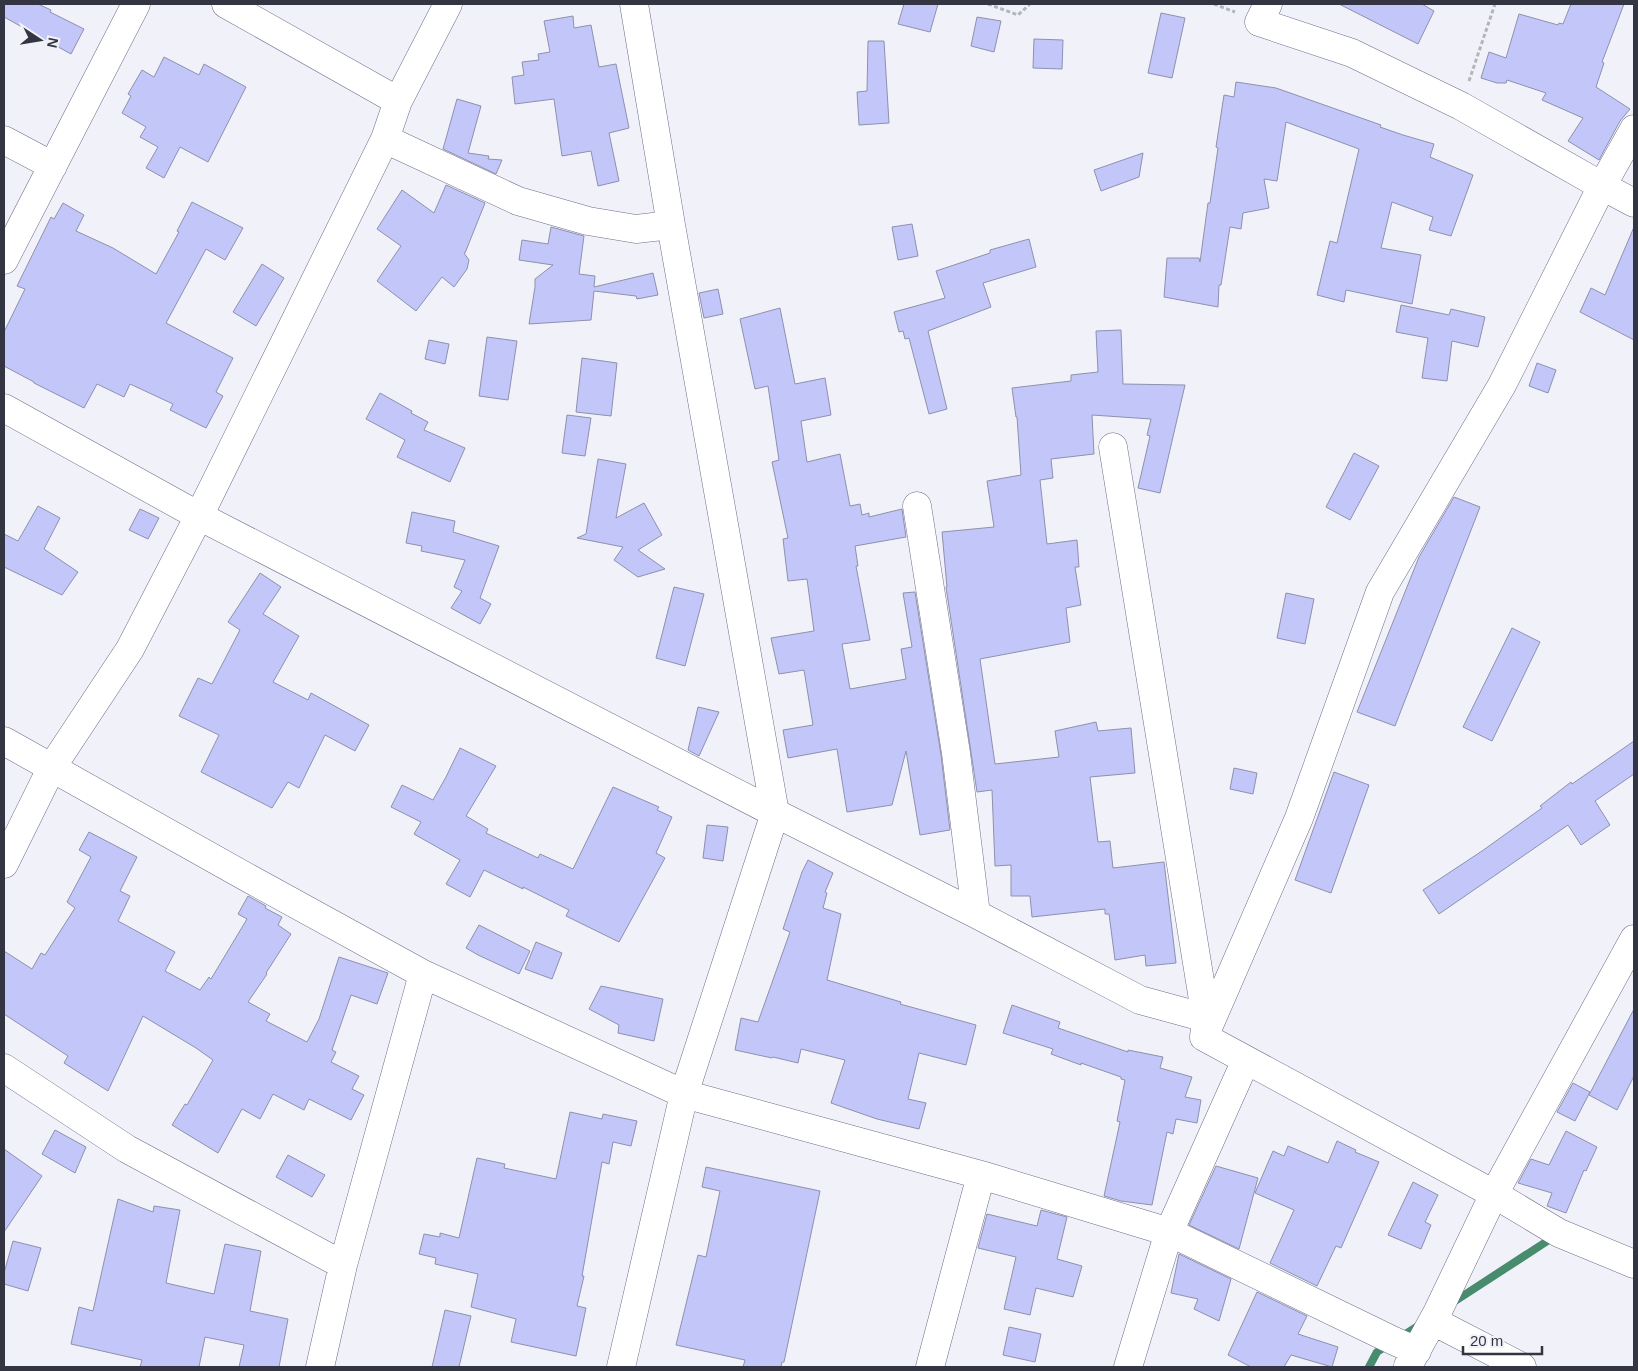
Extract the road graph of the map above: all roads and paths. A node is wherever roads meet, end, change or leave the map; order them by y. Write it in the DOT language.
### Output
graph roads {
  1 [pos="136,4"];
  2 [pos="226,4"];
  3 [pos="448,4"];
  4 [pos="634,4"];
  5 [pos="988,4"];
  6 [pos="1030,4"];
  7 [pos="1268,4"];
  8 [pos="1495,4"];
  9 [pos="398,101"];
  10 [pos="1461,106"];
  11 [pos="1634,129"];
  12 [pos="4,140"];
  13 [pos="385,140"];
  14 [pos="53,166"];
  15 [pos="1602,186"];
  16 [pos="1634,203"];
  17 [pos="671,225"];
  18 [pos="4,260"];
  19 [pos="4,408"];
  20 [pos="1113,447"];
  21 [pos="917,506"];
  22 [pos="200,516"];
  23 [pos="4,741"];
  24 [pos="52,767"];
  25 [pos="775,813"];
  26 [pos="4,864"];
  27 [pos="976,914"];
  28 [pos="1632,947"];
  29 [pos="423,974"];
  30 [pos="1205,1027"];
  31 [pos="1246,1060"];
  32 [pos="4,1068"];
  33 [pos="684,1094"];
  34 [pos="981,1176"];
  35 [pos="1494,1194"];
  36 [pos="1169,1232"];
  37 [pos="1634,1264"];
  38 [pos="343,1265"];
  39 [pos="1433,1320"];
  40 [pos="1412,1359"];
  41 [pos="320,1367"];
  42 [pos="621,1367"];
  43 [pos="930,1367"];
  44 [pos="1128,1367"];
  45 [pos="1522,1367"];
  1 -- 14 [label="street"];
  2 -- 9 [label="street"];
  3 -- 9 [label="street"];
  4 -- 17 [label="street"];
  5 -- 6 [label="path"];
  7 -- 10 [label="street"];
  8 -- 10 [label="path"];
  9 -- 13 [label="street"];
  10 -- 15 [label="street"];
  11 -- 15 [label="street"];
  12 -- 14 [label="street"];
  13 -- 17 [label="street"];
  13 -- 22 [label="street"];
  14 -- 18 [label="street"];
  15 -- 16 [label="street"];
  15 -- 30 [label="street"];
  17 -- 25 [label="street"];
  19 -- 22 [label="street"];
  20 -- 30 [label="street"];
  21 -- 27 [label="street"];
  22 -- 24 [label="street"];
  22 -- 25 [label="street"];
  23 -- 24 [label="street"];
  24 -- 26 [label="street"];
  24 -- 29 [label="street"];
  25 -- 27 [label="street"];
  25 -- 33 [label="street"];
  27 -- 30 [label="street"];
  28 -- 35 [label="street"];
  29 -- 33 [label="street"];
  29 -- 38 [label="street"];
  30 -- 31 [label="street"];
  31 -- 35 [label="street"];
  31 -- 36 [label="street"];
  32 -- 38 [label="street"];
  33 -- 34 [label="street"];
  33 -- 42 [label="street"];
  34 -- 36 [label="street"];
  34 -- 43 [label="street"];
  35 -- 37 [label="street"];
  35 -- 39 [label="street"];
  36 -- 40 [label="street"];
  36 -- 44 [label="street"];
  38 -- 41 [label="street"];
  39 -- 40 [label="street"];
  39 -- 45 [label="street"];
}
